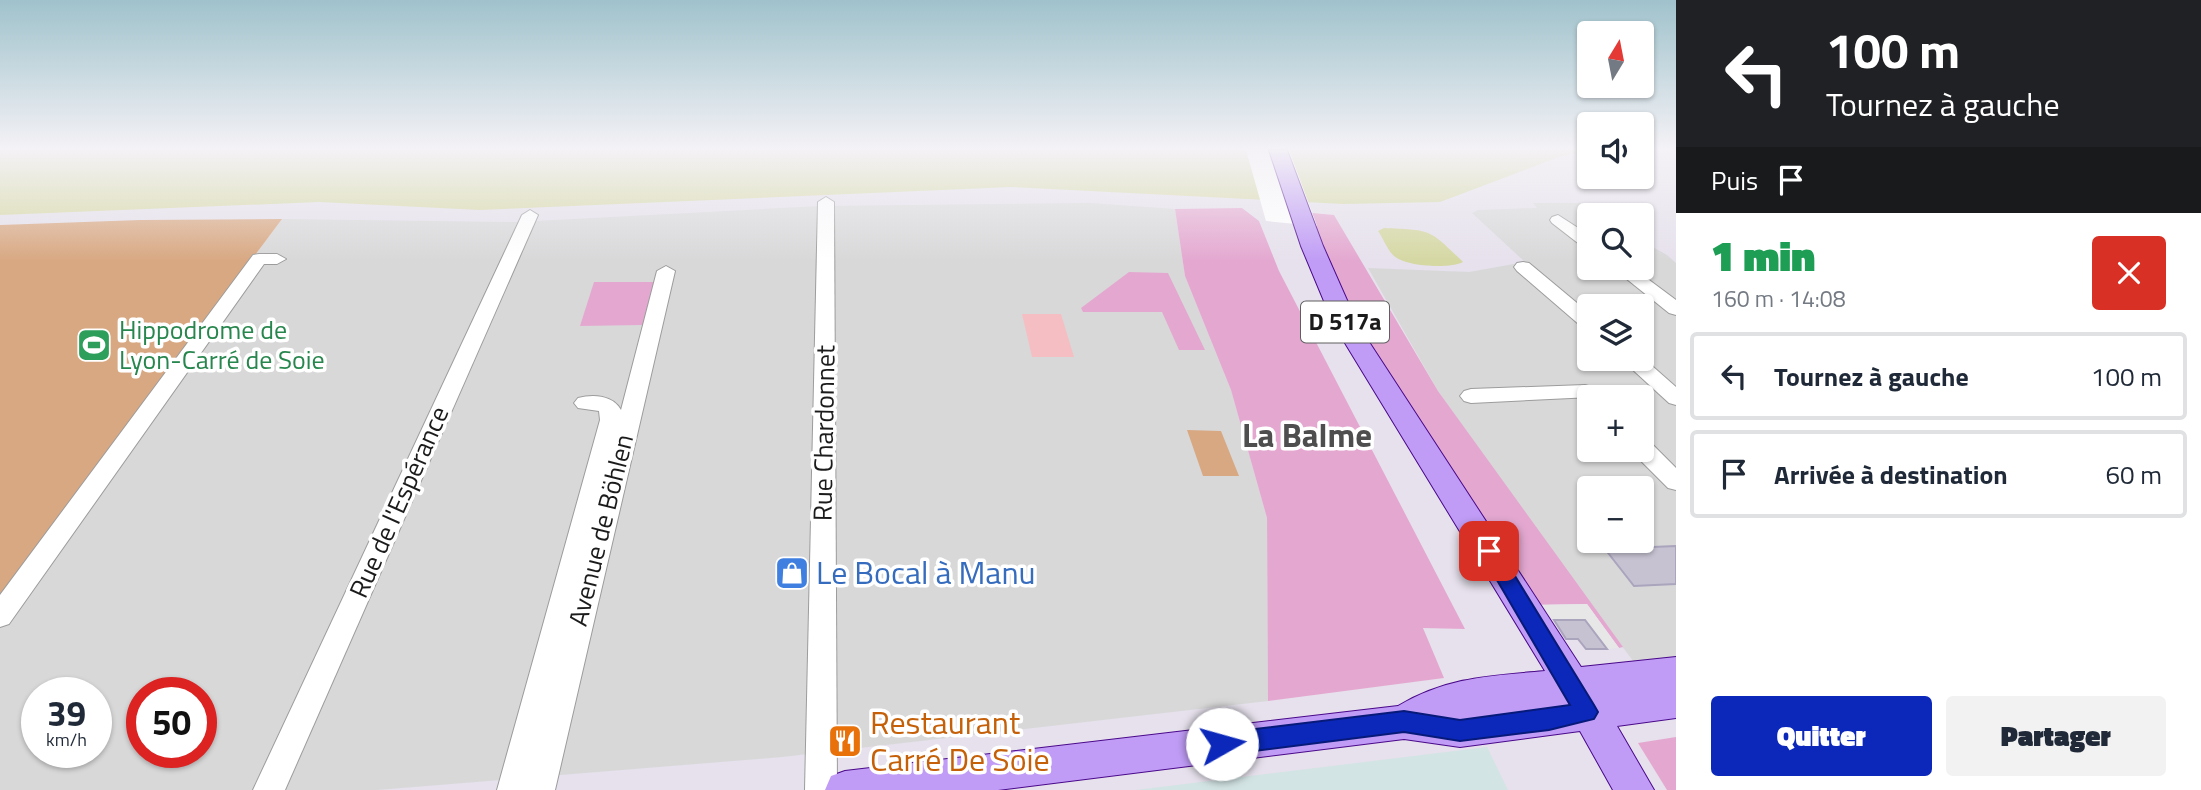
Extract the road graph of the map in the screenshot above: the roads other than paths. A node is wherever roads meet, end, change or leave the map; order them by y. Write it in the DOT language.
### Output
graph roads {
  1 [pos="1291,187"];
  2 [pos="826,202"];
  3 [pos="530,215"];
  4 [pos="1558,220"];
  5 [pos="1577,234"];
  6 [pos="277,259"];
  7 [pos="1523,267"];
  8 [pos="666,271"];
  9 [pos="1638,280"];
  10 [pos="1676,309"];
  11 [pos="1577,313"];
  12 [pos="1644,371"];
  13 [pos="1567,374"];
  14 [pos="1579,385"];
  15 [pos="1577,394"];
  16 [pos="1471,396"];
  17 [pos="1676,398"];
  18 [pos="585,403"];
  19 [pos="1654,460"];
  20 [pos="1676,482"];
  21 [pos="0,616"];
  22 [pos="1676,673"];
  23 [pos="1578,697"];
  24 [pos="1676,702"];
  25 [pos="269,790"];
  26 [pos="513,790"];
  27 [pos="539,790"];
  28 [pos="821,790"];
  29 [pos="845,790"];
  30 [pos="1634,790"];
  1 -- 23 [label="main road, D 517a"];
  2 -- 28 [label="street, Rue Chardonnet"];
  3 -- 25 [label="street, Rue de l'Espérance"];
  4 -- 5 [label="street"];
  6 -- 21 [label="street"];
  7 -- 11 [label="street"];
  8 -- 27 [label="street, Avenue de Böhlen"];
  9 -- 10 [label="street"];
  12 -- 17 [label="street"];
  13 -- 14 [label="street"];
  15 -- 16 [label="street"];
  18 -- 26 [label="street"];
  19 -- 20 [label="street"];
  22 -- 23 [label="main road"];
  23 -- 24 [label="main road"];
  23 -- 29 [label="main road"];
  23 -- 30 [label="main road"];
}
